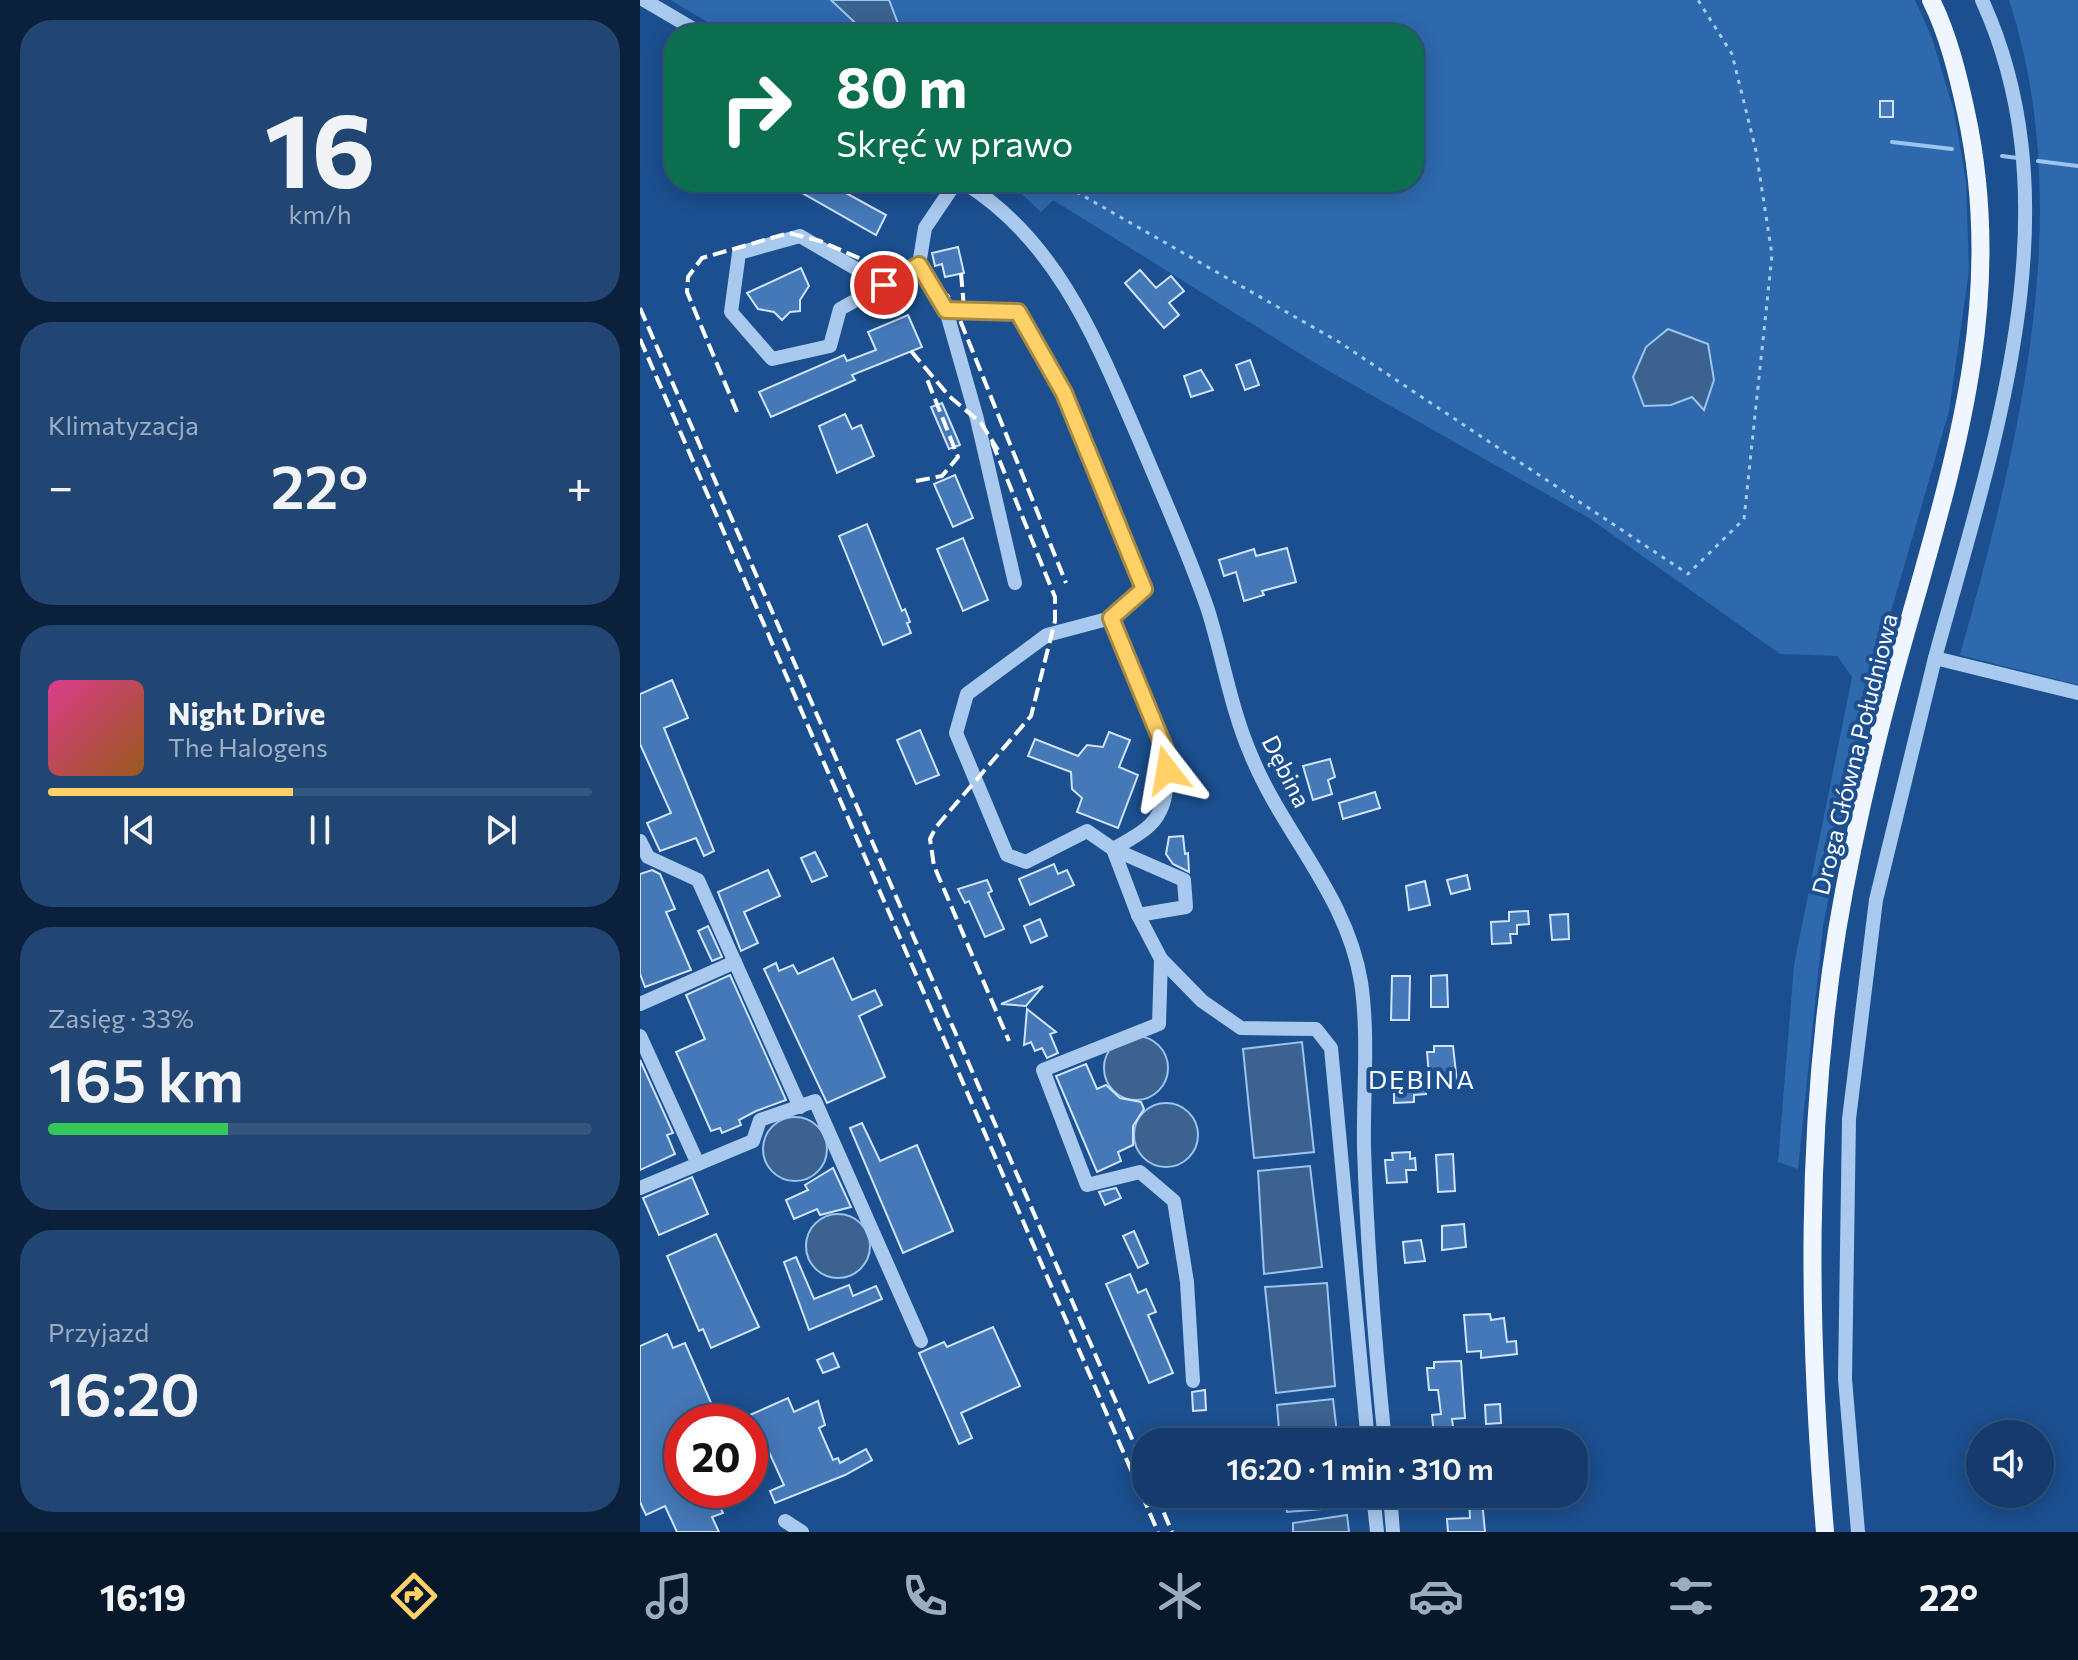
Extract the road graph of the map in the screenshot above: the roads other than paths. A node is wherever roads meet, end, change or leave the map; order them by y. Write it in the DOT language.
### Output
graph roads {
  1 [pos="644,0"];
  2 [pos="1931,0"];
  3 [pos="1982,0"];
  4 [pos="685,24"];
  5 [pos="949,192"];
  6 [pos="976,192"];
  7 [pos="919,265"];
  8 [pos="884,285"];
  9 [pos="946,310"];
  10 [pos="1015,583"];
  11 [pos="1111,618"];
  12 [pos="1935,658"];
  13 [pos="2078,693"];
  14 [pos="640,841"];
  15 [pos="1113,849"];
  16 [pos="1138,915"];
  17 [pos="1161,959"];
  18 [pos="735,962"];
  19 [pos="640,1004"];
  20 [pos="640,1036"];
  21 [pos="800,1107"];
  22 [pos="698,1164"];
  23 [pos="640,1188"];
  24 [pos="921,1341"];
  25 [pos="1193,1381"];
  26 [pos="1367,1428"];
  27 [pos="1384,1428"];
  28 [pos="1374,1508"];
  29 [pos="1391,1508"];
  30 [pos="785,1521"];
  31 [pos="802,1532"];
  32 [pos="1377,1532"];
  33 [pos="1393,1532"];
  34 [pos="1825,1532"];
  35 [pos="1858,1532"];
  1 -- 4 [label="street"];
  2 -- 34 [label="main road, Droga Główna Południowa"];
  3 -- 12 [label="street"];
  5 -- 7 [label="street"];
  6 -- 27 [label="street, Dębina"];
  7 -- 8 [label="street"];
  7 -- 9 [label="street"];
  8 -- 8 [label="street"];
  9 -- 10 [label="street"];
  9 -- 11 [label="street"];
  11 -- 15 [label="street"];
  11 -- 15 [label="street"];
  12 -- 13 [label="street"];
  12 -- 35 [label="street"];
  14 -- 18 [label="street"];
  15 -- 16 [label="street"];
  15 -- 16 [label="street"];
  16 -- 17 [label="street"];
  17 -- 25 [label="street"];
  17 -- 26 [label="street"];
  18 -- 19 [label="street"];
  18 -- 21 [label="street"];
  20 -- 22 [label="street"];
  21 -- 22 [label="street"];
  21 -- 24 [label="street"];
  22 -- 23 [label="street"];
  28 -- 32 [label="street"];
  29 -- 33 [label="street"];
  30 -- 31 [label="street"];
}
